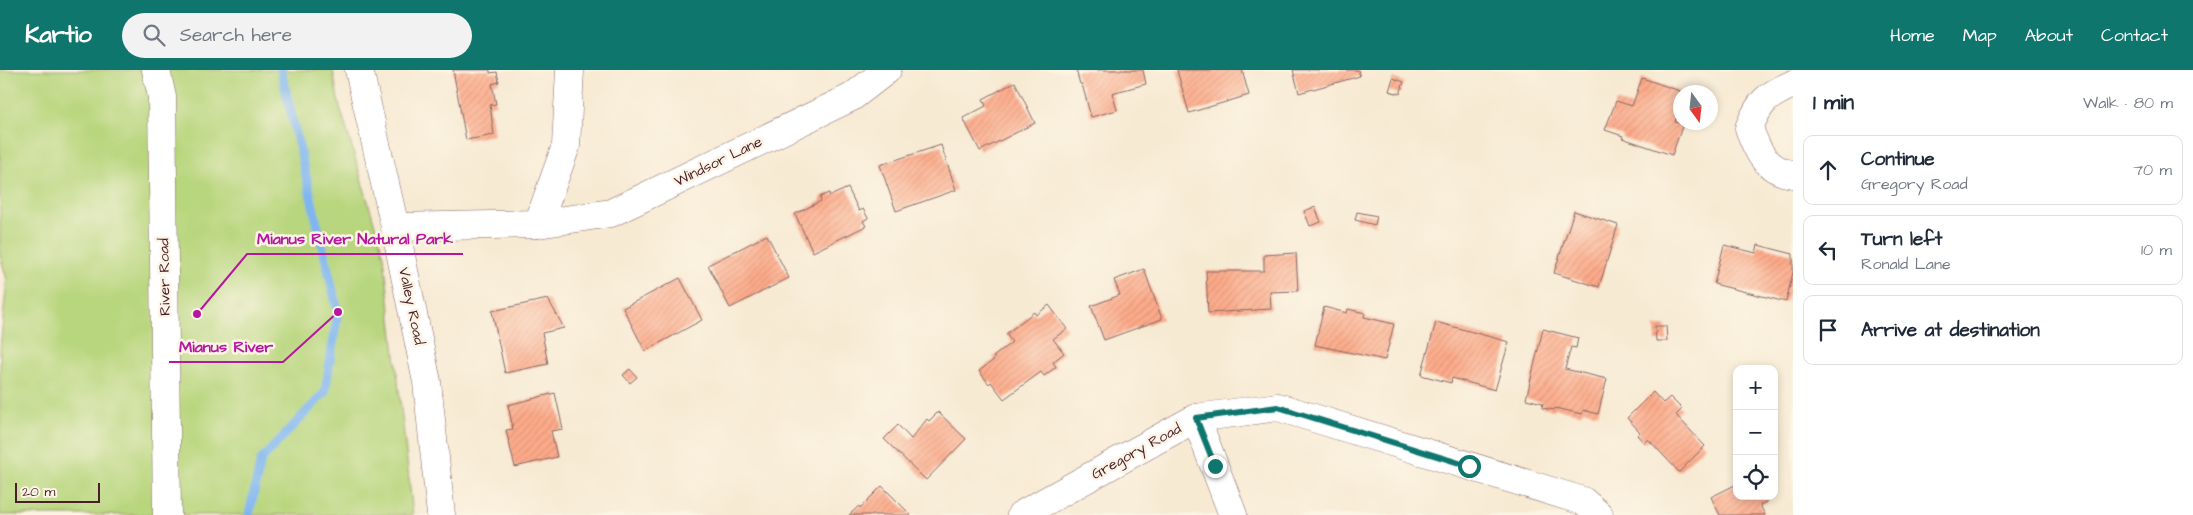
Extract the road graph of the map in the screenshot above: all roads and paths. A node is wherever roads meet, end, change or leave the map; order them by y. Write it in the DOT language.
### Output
graph roads {
  1 [pos="156,70"];
  2 [pos="358,70"];
  3 [pos="570,70"];
  4 [pos="887,70"];
  5 [pos="1793,84"];
  6 [pos="1793,174"];
  7 [pos="538,224"];
  8 [pos="395,227"];
  9 [pos="1196,418"];
  10 [pos="166,515"];
  11 [pos="441,515"];
  12 [pos="1021,515"];
  13 [pos="1233,515"];
  14 [pos="1598,515"];
  1 -- 10 [label="street, River Road"];
  2 -- 8 [label="street, Valley Road"];
  3 -- 7 [label="street"];
  4 -- 7 [label="street, Windsor Lane"];
  5 -- 6 [label="street"];
  7 -- 8 [label="street, Windsor Lane"];
  8 -- 11 [label="street, Valley Road"];
  9 -- 12 [label="street, Gregory Road"];
  9 -- 13 [label="street"];
  9 -- 14 [label="street, Gregory Road"];
}
